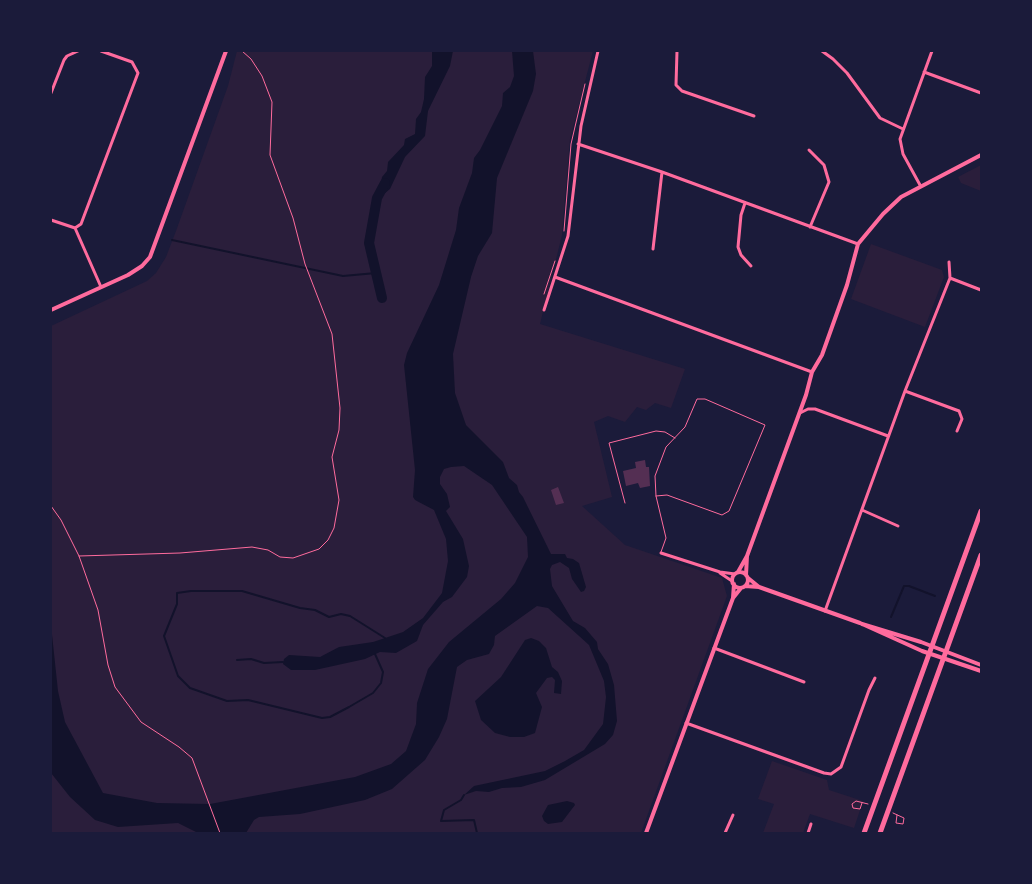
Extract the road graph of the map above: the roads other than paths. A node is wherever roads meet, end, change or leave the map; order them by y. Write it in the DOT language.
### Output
graph roads {
  1 [pos="78,51"];
  2 [pos="102,51"];
  3 [pos="226,51"];
  4 [pos="598,51"];
  5 [pos="677,51"];
  6 [pos="822,51"];
  7 [pos="932,51"];
  8 [pos="924,72"];
  9 [pos="51,93"];
  10 [pos="981,93"];
  11 [pos="754,116"];
  12 [pos="903,129"];
  13 [pos="578,144"];
  14 [pos="809,150"];
  15 [pos="981,155"];
  16 [pos="662,172"];
  17 [pos="920,185"];
  18 [pos="745,203"];
  19 [pos="51,220"];
  20 [pos="810,227"];
  21 [pos="75,228"];
  22 [pos="858,244"];
  23 [pos="653,249"];
  24 [pos="949,262"];
  25 [pos="751,266"];
  26 [pos="555,277"];
  27 [pos="950,278"];
  28 [pos="101,287"];
  29 [pos="981,290"];
  30 [pos="51,310"];
  31 [pos="544,310"];
  32 [pos="812,372"];
  33 [pos="905,391"];
  34 [pos="800,413"];
  35 [pos="957,431"];
  36 [pos="888,436"];
  37 [pos="675,439"];
  38 [pos="656,496"];
  39 [pos="625,503"];
  40 [pos="862,510"];
  41 [pos="981,511"];
  42 [pos="898,526"];
  43 [pos="661,553"];
  44 [pos="981,555"];
  45 [pos="747,556"];
  46 [pos="720,572"];
  47 [pos="737,573"];
  48 [pos="747,576"];
  49 [pos="733,582"];
  50 [pos="743,587"];
  51 [pos="759,587"];
  52 [pos="733,598"];
  53 [pos="825,611"];
  54 [pos="860,624"];
  55 [pos="930,645"];
  56 [pos="714,648"];
  57 [pos="945,651"];
  58 [pos="928,653"];
  59 [pos="942,658"];
  60 [pos="981,665"];
  61 [pos="981,671"];
  62 [pos="875,678"];
  63 [pos="804,682"];
  64 [pos="686,723"];
  65 [pos="733,815"];
  66 [pos="811,824"];
  67 [pos="646,833"];
  68 [pos="725,833"];
  69 [pos="808,833"];
  70 [pos="864,833"];
  71 [pos="880,833"];
  1 -- 9 [label="street"];
  2 -- 21 [label="street"];
  3 -- 28 [label="street"];
  4 -- 13 [label="street"];
  5 -- 11 [label="street"];
  6 -- 12 [label="street"];
  7 -- 8 [label="street"];
  8 -- 10 [label="street"];
  8 -- 12 [label="street"];
  12 -- 17 [label="street"];
  13 -- 16 [label="street"];
  13 -- 26 [label="street"];
  14 -- 20 [label="street"];
  15 -- 17 [label="street"];
  16 -- 18 [label="street"];
  16 -- 23 [label="street"];
  17 -- 22 [label="street"];
  18 -- 20 [label="street"];
  18 -- 25 [label="street"];
  19 -- 21 [label="street"];
  20 -- 22 [label="street"];
  21 -- 28 [label="street"];
  22 -- 32 [label="street"];
  24 -- 27 [label="street"];
  26 -- 31 [label="street"];
  26 -- 32 [label="street"];
  27 -- 29 [label="street"];
  27 -- 33 [label="street"];
  28 -- 30 [label="street"];
  32 -- 34 [label="street"];
  33 -- 35 [label="street"];
  33 -- 36 [label="street"];
  34 -- 36 [label="street"];
  34 -- 45 [label="street"];
  36 -- 40 [label="street"];
  37 -- 38 [label="lane"];
  37 -- 38 [label="lane"];
  37 -- 39 [label="lane"];
  38 -- 43 [label="lane"];
  40 -- 42 [label="street"];
  40 -- 53 [label="street"];
  41 -- 55 [label="highway"];
  43 -- 46 [label="street"];
  44 -- 57 [label="highway"];
  45 -- 47 [label="street"];
  45 -- 48 [label="street"];
  46 -- 47 [label="street"];
  46 -- 49 [label="street"];
  47 -- 48 [label="street"];
  47 -- 49 [label="street"];
  48 -- 50 [label="street"];
  48 -- 51 [label="street"];
  49 -- 50 [label="street"];
  49 -- 52 [label="street"];
  50 -- 51 [label="street"];
  50 -- 52 [label="street"];
  51 -- 53 [label="street"];
  52 -- 56 [label="street"];
  53 -- 54 [label="street"];
  54 -- 55 [label="street"];
  54 -- 58 [label="street"];
  55 -- 57 [label="street"];
  55 -- 58 [label="highway"];
  56 -- 63 [label="street"];
  56 -- 64 [label="street"];
  57 -- 59 [label="highway"];
  57 -- 60 [label="street"];
  58 -- 59 [label="street"];
  58 -- 70 [label="highway"];
  59 -- 61 [label="street"];
  59 -- 71 [label="highway"];
  62 -- 64 [label="street"];
  64 -- 67 [label="street"];
  65 -- 68 [label="street"];
  66 -- 69 [label="street"];
}
